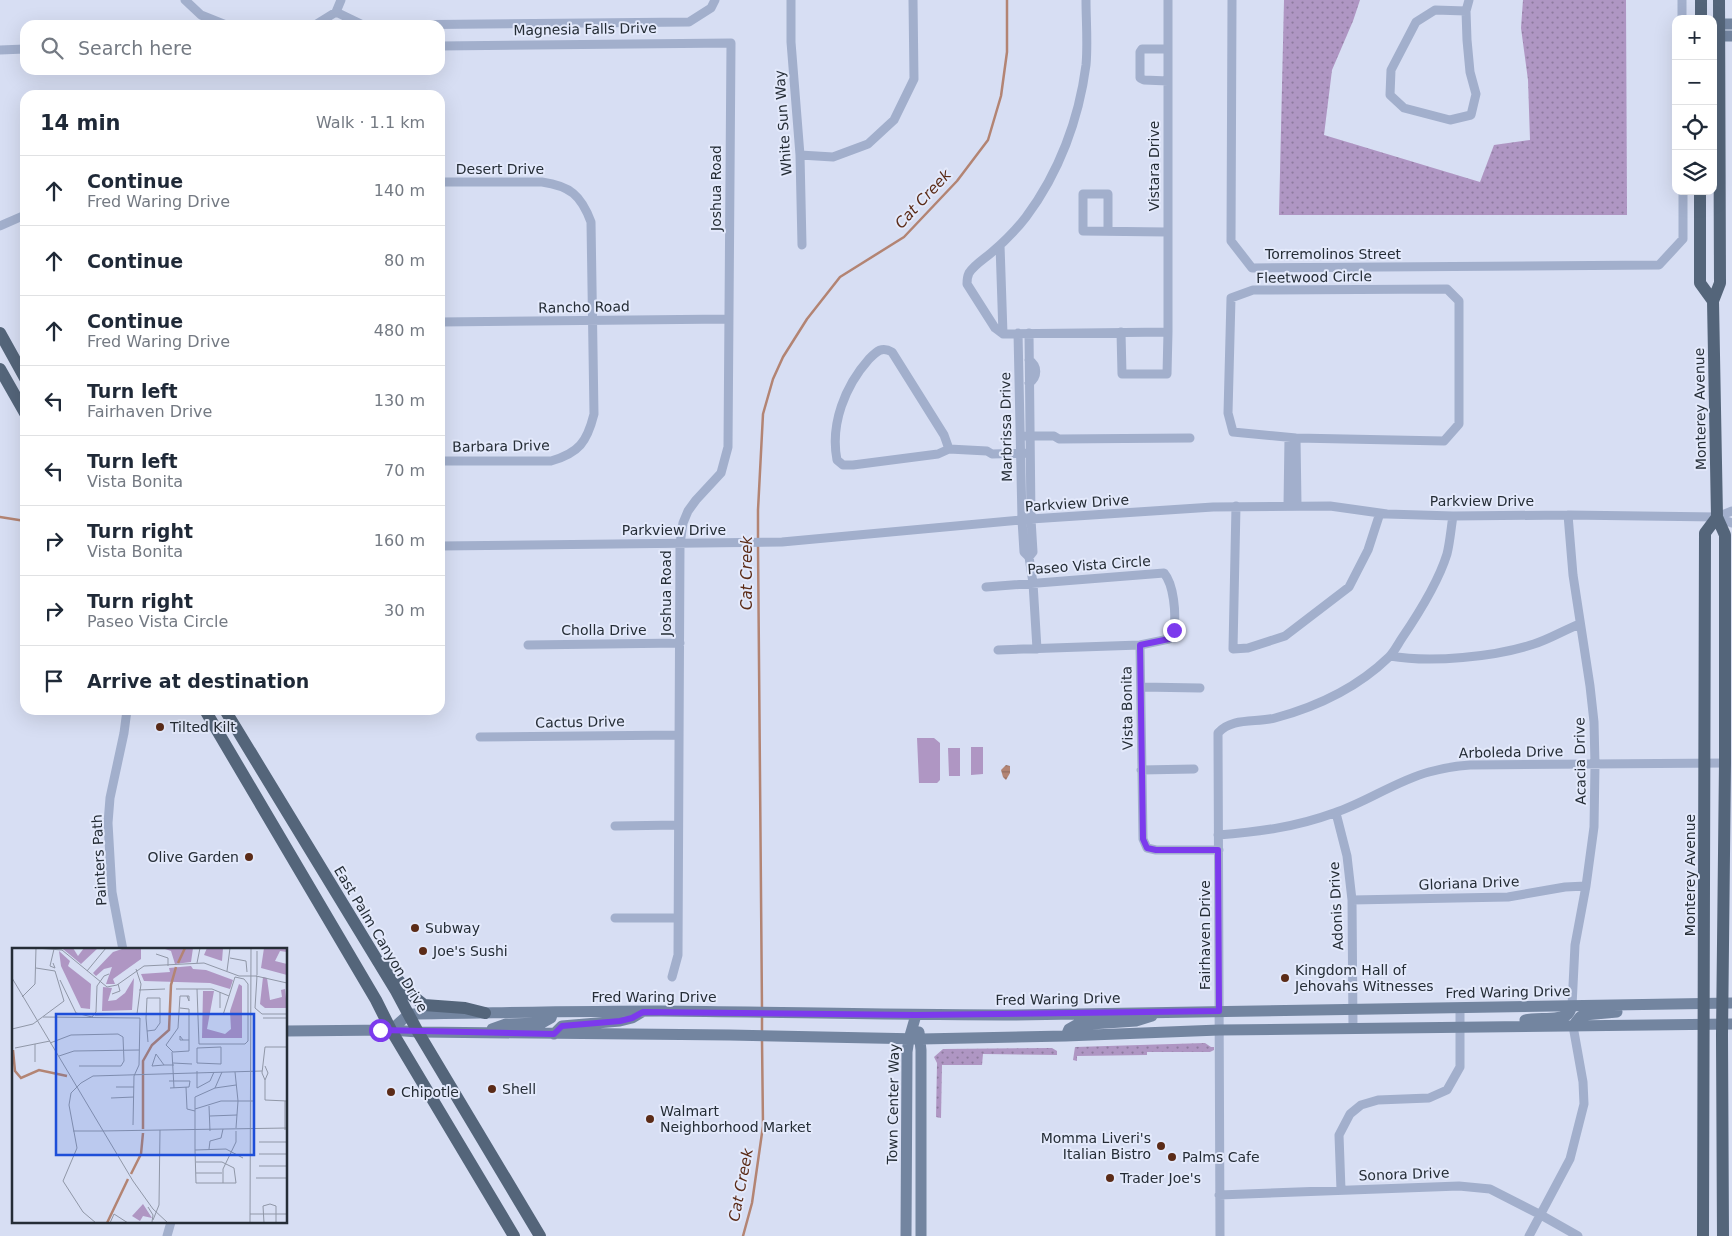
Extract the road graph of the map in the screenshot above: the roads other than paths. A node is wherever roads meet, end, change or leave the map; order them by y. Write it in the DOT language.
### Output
graph roads {
  1 [pos="185,0"];
  2 [pos="341,0"];
  3 [pos="714,0"];
  4 [pos="791,0"];
  5 [pos="913,0"];
  6 [pos="1086,0"];
  7 [pos="1168,0"];
  8 [pos="1232,0"];
  9 [pos="1468,0"];
  10 [pos="1682,0"];
  11 [pos="1701,0"];
  12 [pos="1711,0"];
  13 [pos="1719,0"];
  14 [pos="1466,11"];
  15 [pos="336,12"];
  16 [pos="1682,15"];
  17 [pos="1700,15"];
  18 [pos="214,20"];
  19 [pos="323,20"];
  20 [pos="353,20"];
  21 [pos="445,24"];
  22 [pos="1721,28"];
  23 [pos="731,43"];
  24 [pos="445,46"];
  25 [pos="20,49"];
  26 [pos="1168,49"];
  27 [pos="0,50"];
  28 [pos="1168,81"];
  29 [pos="800,156"];
  30 [pos="445,182"];
  31 [pos="1683,195"];
  32 [pos="1700,195"];
  33 [pos="20,217"];
  34 [pos="0,226"];
  35 [pos="1108,231"];
  36 [pos="1167,232"];
  37 [pos="802,245"];
  38 [pos="1000,245"];
  39 [pos="1713,301"];
  40 [pos="729,319"];
  41 [pos="592,321"];
  42 [pos="445,322"];
  43 [pos="1121,332"];
  44 [pos="1168,332"];
  45 [pos="0,333"];
  46 [pos="1018,333"];
  47 [pos="1028,333"];
  48 [pos="1003,334"];
  49 [pos="1029,360"];
  50 [pos="1019,361"];
  51 [pos="20,367"];
  52 [pos="20,374"];
  53 [pos="3,375"];
  54 [pos="1020,395"];
  55 [pos="1030,395"];
  56 [pos="20,404"];
  57 [pos="1190,438"];
  58 [pos="1292,438"];
  59 [pos="1026,445"];
  60 [pos="949,449"];
  61 [pos="445,462"];
  62 [pos="1292,505"];
  63 [pos="1236,506"];
  64 [pos="1732,511"];
  65 [pos="1380,513"];
  66 [pos="1568,515"];
  67 [pos="1454,516"];
  68 [pos="1717,517"];
  69 [pos="1026,520"];
  70 [pos="1732,523"];
  71 [pos="680,544"];
  72 [pos="445,546"];
  73 [pos="1033,583"];
  74 [pos="986,587"];
  75 [pos="1580,624"];
  76 [pos="680,644"];
  77 [pos="528,645"];
  78 [pos="1140,645"];
  79 [pos="1037,649"];
  80 [pos="998,650"];
  81 [pos="1390,656"];
  82 [pos="1141,687"];
  83 [pos="1200,688"];
  84 [pos="126,715"];
  85 [pos="208,715"];
  86 [pos="228,715"];
  87 [pos="679,734"];
  88 [pos="480,738"];
  89 [pos="1705,763"];
  90 [pos="1725,763"];
  91 [pos="1595,765"];
  92 [pos="1194,769"];
  93 [pos="1141,770"];
  94 [pos="1336,813"];
  95 [pos="678,825"];
  96 [pos="616,826"];
  97 [pos="1218,835"];
  98 [pos="1218,850"];
  99 [pos="1586,886"];
  100 [pos="1352,900"];
  101 [pos="614,918"];
  102 [pos="678,918"];
  103 [pos="123,948"];
  104 [pos="1723,952"];
  105 [pos="373,954"];
  106 [pos="1732,970"];
  107 [pos="672,977"];
  108 [pos="1727,1003"];
  109 [pos="1704,1004"];
  110 [pos="1572,1006"];
  111 [pos="1633,1006"];
  112 [pos="1460,1008"];
  113 [pos="1352,1010"];
  114 [pos="1219,1011"];
  115 [pos="553,1012"];
  116 [pos="643,1012"];
  117 [pos="1163,1012"];
  118 [pos="485,1013"];
  119 [pos="408,1014"];
  120 [pos="916,1015"];
  121 [pos="1704,1024"];
  122 [pos="1727,1024"];
  123 [pos="1461,1026"];
  124 [pos="1504,1026"];
  125 [pos="1573,1026"];
  126 [pos="1353,1028"];
  127 [pos="391,1030"];
  128 [pos="1219,1030"];
  129 [pos="288,1031"];
  130 [pos="418,1032"];
  131 [pos="485,1032"];
  132 [pos="554,1034"];
  133 [pos="1066,1036"];
  134 [pos="908,1039"];
  135 [pos="921,1039"];
  136 [pos="1341,1190"];
  137 [pos="1219,1195"];
  138 [pos="1541,1215"];
  139 [pos="514,1236"];
  140 [pos="540,1236"];
  141 [pos="906,1236"];
  142 [pos="921,1236"];
  143 [pos="1220,1236"];
  144 [pos="1529,1236"];
  145 [pos="1578,1236"];
  146 [pos="1703,1236"];
  147 [pos="1723,1236"];
  1 -- 18 [label="street"];
  2 -- 15 [label="street"];
  3 -- 21 [label="street"];
  4 -- 29 [label="street, White Sun Way"];
  5 -- 29 [label="street"];
  6 -- 38 [label="street"];
  7 -- 26 [label="street, Vistara Drive"];
  8 -- 31 [label="street, Torremolinos Street"];
  9 -- 14 [label="street"];
  10 -- 16 [label="street"];
  11 -- 17 [label="main road"];
  12 -- 22 [label="main road"];
  13 -- 22 [label="main road, Monterey Avenue"];
  14 -- 14 [label="street"];
  15 -- 19 [label="street"];
  15 -- 20 [label="street"];
  22 -- 39 [label="main road, Monterey Avenue"];
  23 -- 24 [label="street, Magnesia Falls Drive"];
  23 -- 40 [label="street, Joshua Road"];
  25 -- 27 [label="street"];
  26 -- 28 [label="street, Vistara Drive"];
  26 -- 28 [label="street"];
  28 -- 36 [label="street, Vistara Drive"];
  29 -- 37 [label="street, White Sun Way"];
  30 -- 41 [label="street, Desert Drive"];
  32 -- 39 [label="main road"];
  33 -- 34 [label="street"];
  35 -- 35 [label="street"];
  35 -- 36 [label="street"];
  36 -- 44 [label="street, Vistara Drive"];
  38 -- 48 [label="street"];
  38 -- 48 [label="street"];
  39 -- 68 [label="main road, Monterey Avenue"];
  40 -- 41 [label="street, Rancho Road"];
  40 -- 71 [label="street, Joshua Road"];
  41 -- 42 [label="street, Rancho Road"];
  41 -- 61 [label="street, Barbara Drive"];
  43 -- 44 [label="street"];
  43 -- 44 [label="street, Vistara Drive"];
  43 -- 47 [label="street"];
  45 -- 51 [label="main road"];
  46 -- 47 [label="street"];
  46 -- 48 [label="street"];
  46 -- 50 [label="street, Marbrissa Drive"];
  47 -- 49 [label="street, Marbrissa Drive"];
  49 -- 50 [label="street"];
  49 -- 55 [label="street, Marbrissa Drive"];
  50 -- 54 [label="street, Marbrissa Drive"];
  52 -- 53 [label="street"];
  53 -- 56 [label="main road"];
  54 -- 55 [label="street"];
  54 -- 59 [label="street, Marbrissa Drive"];
  55 -- 59 [label="street, Marbrissa Drive"];
  57 -- 59 [label="street"];
  58 -- 58 [label="street, Fleetwood Circle"];
  58 -- 62 [label="street"];
  59 -- 60 [label="street"];
  59 -- 69 [label="street, Marbrissa Drive"];
  60 -- 60 [label="street"];
  62 -- 63 [label="street, Parkview Drive"];
  62 -- 65 [label="street, Parkview Drive"];
  63 -- 65 [label="street"];
  63 -- 69 [label="street, Parkview Drive"];
  64 -- 68 [label="street"];
  65 -- 67 [label="street, Parkview Drive"];
  66 -- 67 [label="street, Parkview Drive"];
  66 -- 68 [label="street, Parkview Drive"];
  66 -- 75 [label="street, Acacia Drive"];
  67 -- 81 [label="street"];
  68 -- 70 [label="street"];
  68 -- 89 [label="main road, Monterey Avenue"];
  68 -- 90 [label="main road, Monterey Avenue"];
  69 -- 71 [label="street, Parkview Drive"];
  69 -- 73 [label="street, Marbrissa Drive"];
  71 -- 72 [label="street, Parkview Drive"];
  71 -- 76 [label="street, Joshua Road"];
  73 -- 74 [label="street, Paseo Vista Circle"];
  73 -- 78 [label="street, Paseo Vista Circle"];
  73 -- 79 [label="street, Marbrissa Drive"];
  75 -- 81 [label="street"];
  75 -- 91 [label="street, Acacia Drive"];
  76 -- 77 [label="street, Cholla Drive"];
  76 -- 87 [label="street, Joshua Road"];
  78 -- 79 [label="street, Paseo Vista Circle"];
  78 -- 82 [label="street, Vista Bonita"];
  79 -- 80 [label="street, Paseo Vista Circle"];
  81 -- 97 [label="street, Fairhaven Drive"];
  82 -- 83 [label="street"];
  82 -- 93 [label="street, Vista Bonita"];
  84 -- 103 [label="street, Painters Path"];
  85 -- 127 [label="main road"];
  86 -- 105 [label="main road, East Palm Canyon Drive"];
  87 -- 88 [label="street, Cactus Drive"];
  87 -- 95 [label="street, Joshua Road"];
  89 -- 90 [label="street, Arboleda Drive"];
  89 -- 91 [label="street, Arboleda Drive"];
  89 -- 109 [label="main road, Monterey Avenue"];
  90 -- 104 [label="main road, Monterey Avenue"];
  91 -- 94 [label="street, Arboleda Drive"];
  91 -- 99 [label="street, Acacia Drive"];
  92 -- 93 [label="street"];
  93 -- 98 [label="street, Vista Bonita"];
  94 -- 97 [label="street, Arboleda Drive"];
  94 -- 100 [label="street, Adonis Drive"];
  95 -- 96 [label="street"];
  95 -- 102 [label="street, Joshua Road"];
  97 -- 98 [label="street, Fairhaven Drive"];
  98 -- 114 [label="street, Fairhaven Drive"];
  99 -- 100 [label="street, Gloriana Drive"];
  99 -- 110 [label="street, Acacia Drive"];
  100 -- 113 [label="street, Adonis Drive"];
  101 -- 102 [label="street"];
  102 -- 107 [label="street, Joshua Road"];
  104 -- 106 [label="main road"];
  104 -- 108 [label="main road, Monterey Avenue"];
  105 -- 118 [label="main road"];
  105 -- 119 [label="main road, East Palm Canyon Drive"];
  108 -- 109 [label="main road, Fred Waring Drive"];
  108 -- 122 [label="main road, Monterey Avenue"];
  109 -- 111 [label="main road, Fred Waring Drive"];
  109 -- 121 [label="main road, Monterey Avenue"];
  110 -- 111 [label="main road, Fred Waring Drive"];
  110 -- 112 [label="main road, Fred Waring Drive"];
  110 -- 124 [label="main road"];
  111 -- 125 [label="main road"];
  112 -- 113 [label="main road, Fred Waring Drive"];
  112 -- 123 [label="street"];
  113 -- 114 [label="main road, Fred Waring Drive"];
  113 -- 126 [label="street, Adonis Drive"];
  114 -- 117 [label="main road, Fred Waring Drive"];
  114 -- 128 [label="street, Fairhaven Drive"];
  115 -- 116 [label="main road, Fred Waring Drive"];
  115 -- 118 [label="main road, Fred Waring Drive"];
  115 -- 131 [label="main road"];
  116 -- 120 [label="main road, Fred Waring Drive"];
  116 -- 132 [label="main road"];
  117 -- 120 [label="main road, Fred Waring Drive"];
  117 -- 133 [label="main road"];
  118 -- 119 [label="main road, Fred Waring Drive"];
  119 -- 127 [label="main road"];
  119 -- 130 [label="main road, East Palm Canyon Drive"];
  120 -- 134 [label="main road, Town Center Way"];
  120 -- 135 [label="main road, Town Center Way"];
  121 -- 122 [label="main road"];
  121 -- 125 [label="main road"];
  121 -- 146 [label="main road, Monterey Avenue"];
  122 -- 147 [label="main road, Monterey Avenue"];
  123 -- 124 [label="main road"];
  123 -- 126 [label="main road"];
  123 -- 136 [label="street"];
  124 -- 125 [label="main road"];
  125 -- 138 [label="street"];
  126 -- 128 [label="main road"];
  127 -- 129 [label="main road"];
  127 -- 130 [label="main road"];
  127 -- 139 [label="main road"];
  128 -- 133 [label="main road"];
  128 -- 137 [label="street, Fairhaven Drive"];
  130 -- 131 [label="main road"];
  130 -- 140 [label="main road, East Palm Canyon Drive"];
  131 -- 132 [label="main road"];
  132 -- 134 [label="main road"];
  133 -- 135 [label="main road"];
  134 -- 135 [label="main road"];
  134 -- 141 [label="main road, Town Center Way"];
  135 -- 142 [label="main road, Town Center Way"];
  136 -- 137 [label="street, Sonora Drive"];
  136 -- 138 [label="street, Sonora Drive"];
  137 -- 143 [label="street, Fairhaven Drive"];
  138 -- 144 [label="street"];
  138 -- 145 [label="street, Sonora Drive"];
}
